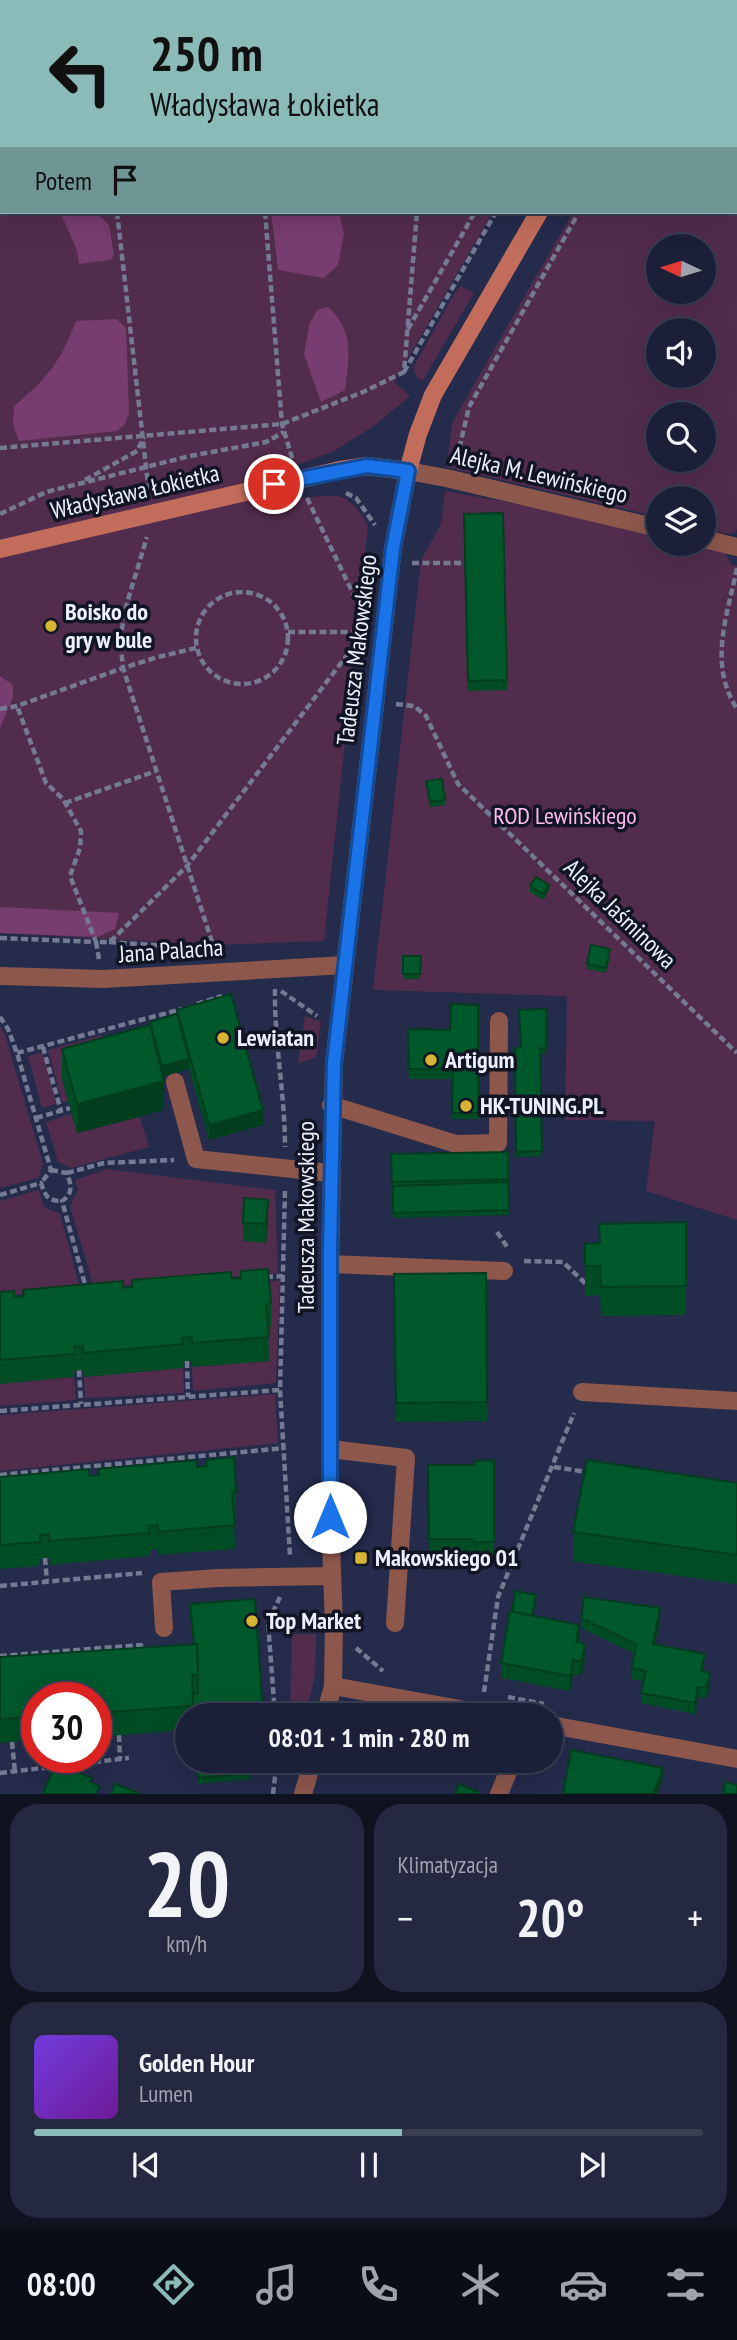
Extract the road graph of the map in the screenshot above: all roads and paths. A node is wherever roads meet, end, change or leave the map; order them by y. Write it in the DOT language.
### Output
graph roads {
  1 [pos="117,214"];
  2 [pos="265,214"];
  3 [pos="416,214"];
  4 [pos="474,214"];
  5 [pos="495,214"];
  6 [pos="538,214"];
  7 [pos="578,214"];
  8 [pos="406,333"];
  9 [pos="404,372"];
  10 [pos="282,424"];
  11 [pos="284,432"];
  12 [pos="144,436"];
  13 [pos="0,448"];
  14 [pos="147,468"];
  15 [pos="408,471"];
  16 [pos="298,478"];
  17 [pos="452,479"];
  18 [pos="79,483"];
  19 [pos="339,490"];
  20 [pos="149,499"];
  21 [pos="0,514"];
  22 [pos="646,525"];
  23 [pos="150,530"];
  24 [pos="374,535"];
  25 [pos="716,542"];
  26 [pos="737,547"];
  27 [pos="0,549"];
  28 [pos="465,563"];
  29 [pos="737,567"];
  30 [pos="409,575"];
  31 [pos="367,607"];
  32 [pos="288,632"];
  33 [pos="365,632"];
  34 [pos="363,645"];
  35 [pos="196,648"];
  36 [pos="123,668"];
  37 [pos="405,705"];
  38 [pos="17,706"];
  39 [pos="0,709"];
  40 [pos="737,709"];
  41 [pos="156,771"];
  42 [pos="65,803"];
  43 [pos="187,866"];
  44 [pos="0,938"];
  45 [pos="96,942"];
  46 [pos="108,942"];
  47 [pos="214,949"];
  48 [pos="227,949"];
  49 [pos="345,965"];
  50 [pos="221,972"];
  51 [pos="0,976"];
  52 [pos="275,978"];
  53 [pos="104,979"];
  54 [pos="265,988"];
  55 [pos="225,995"];
  56 [pos="0,1017"];
  57 [pos="320,1018"];
  58 [pos="499,1021"];
  59 [pos="105,1031"];
  60 [pos="108,1042"];
  61 [pos="43,1047"];
  62 [pos="737,1053"];
  63 [pos="17,1054"];
  64 [pos="175,1082"];
  65 [pos="331,1105"];
  66 [pos="70,1108"];
  67 [pos="61,1111"];
  68 [pos="36,1118"];
  69 [pos="196,1159"];
  70 [pos="285,1168"];
  71 [pos="51,1170"];
  72 [pos="67,1173"];
  73 [pos="330,1173"];
  74 [pos="41,1184"];
  75 [pos="0,1195"];
  76 [pos="62,1201"];
  77 [pos="497,1232"];
  78 [pos="510,1251"];
  79 [pos="330,1264"];
  80 [pos="510,1266"];
  81 [pos="283,1276"];
  82 [pos="259,1278"];
  83 [pos="586,1284"];
  84 [pos="76,1293"];
  85 [pos="187,1361"];
  86 [pos="79,1370"];
  87 [pos="280,1390"];
  88 [pos="582,1392"];
  89 [pos="188,1397"];
  90 [pos="737,1401"];
  91 [pos="81,1405"];
  92 [pos="0,1411"];
  93 [pos="284,1448"];
  94 [pos="330,1449"];
  95 [pos="200,1456"];
  96 [pos="92,1466"];
  97 [pos="554,1467"];
  98 [pos="201,1468"];
  99 [pos="593,1473"];
  100 [pos="0,1475"];
  101 [pos="92,1477"];
  102 [pos="45,1558"];
  103 [pos="291,1575"];
  104 [pos="332,1576"];
  105 [pos="47,1581"];
  106 [pos="161,1582"];
  107 [pos="0,1586"];
  108 [pos="395,1623"];
  109 [pos="334,1626"];
  110 [pos="164,1628"];
  111 [pos="58,1652"];
  112 [pos="0,1656"];
  113 [pos="142,1657"];
  114 [pos="59,1665"];
  115 [pos="387,1674"];
  116 [pos="332,1686"];
  117 [pos="484,1692"];
  118 [pos="274,1703"];
  119 [pos="328,1703"];
  120 [pos="426,1703"];
  121 [pos="563,1728"];
  122 [pos="119,1735"];
  123 [pos="12,1742"];
  124 [pos="129,1758"];
  125 [pos="120,1759"];
  126 [pos="737,1759"];
  127 [pos="15,1772"];
  128 [pos="0,1773"];
  129 [pos="277,1773"];
  130 [pos="309,1773"];
  131 [pos="508,1773"];
  132 [pos="273,1794"];
  133 [pos="303,1794"];
  134 [pos="499,1794"];
  1 -- 12 [label="path"];
  2 -- 10 [label="path"];
  3 -- 8 [label="path"];
  4 -- 8 [label="path"];
  5 -- 9 [label="path"];
  6 -- 15 [label="street"];
  7 -- 17 [label="path"];
  8 -- 9 [label="path"];
  9 -- 10 [label="path"];
  10 -- 11 [label="path"];
  10 -- 12 [label="path"];
  11 -- 14 [label="path"];
  11 -- 16 [label="path"];
  12 -- 13 [label="path"];
  12 -- 14 [label="path"];
  12 -- 18 [label="path"];
  14 -- 18 [label="path"];
  14 -- 20 [label="path"];
  15 -- 16 [label="street, Władysława Łokietka"];
  15 -- 17 [label="street, Alejka M. Lewińskiego"];
  15 -- 49 [label="street, Tadeusza Makowskiego"];
  16 -- 27 [label="street, Władysława Łokietka"];
  16 -- 33 [label="path"];
  17 -- 22 [label="street, Alejka M. Lewińskiego"];
  18 -- 21 [label="path"];
  19 -- 24 [label="path"];
  23 -- 36 [label="path"];
  25 -- 26 [label="street"];
  28 -- 30 [label="path"];
  29 -- 40 [label="path"];
  31 -- 33 [label="path"];
  32 -- 33 [label="path"];
  32 -- 35 [label="path"];
  32 -- 35 [label="path"];
  33 -- 34 [label="path"];
  33 -- 43 [label="path"];
  35 -- 36 [label="path"];
  36 -- 38 [label="path"];
  36 -- 41 [label="path"];
  37 -- 62 [label="path, Alejka Jaśminowa"];
  38 -- 39 [label="path"];
  38 -- 42 [label="path"];
  41 -- 42 [label="path"];
  41 -- 43 [label="path"];
  42 -- 45 [label="path"];
  43 -- 46 [label="path"];
  43 -- 47 [label="path"];
  44 -- 45 [label="path"];
  45 -- 46 [label="path"];
  45 -- 53 [label="path"];
  46 -- 47 [label="path"];
  47 -- 48 [label="path"];
  47 -- 50 [label="path"];
  49 -- 52 [label="street, Jana Palacha"];
  49 -- 65 [label="street, Tadeusza Makowskiego"];
  50 -- 52 [label="street, Jana Palacha"];
  50 -- 53 [label="street, Jana Palacha"];
  51 -- 53 [label="street, Jana Palacha"];
  52 -- 54 [label="path"];
  52 -- 57 [label="path"];
  52 -- 70 [label="path"];
  55 -- 59 [label="path"];
  56 -- 63 [label="path"];
  58 -- 65 [label="street"];
  59 -- 60 [label="path"];
  59 -- 61 [label="path"];
  61 -- 63 [label="path"];
  61 -- 67 [label="path"];
  63 -- 68 [label="path"];
  64 -- 69 [label="street"];
  65 -- 73 [label="street, Tadeusza Makowskiego"];
  66 -- 67 [label="path"];
  67 -- 68 [label="path"];
  68 -- 71 [label="path"];
  69 -- 70 [label="street"];
  69 -- 72 [label="path"];
  70 -- 73 [label="street"];
  70 -- 81 [label="path"];
  71 -- 72 [label="path"];
  71 -- 74 [label="path"];
  72 -- 76 [label="path"];
  73 -- 79 [label="street, Tadeusza Makowskiego"];
  74 -- 75 [label="path"];
  74 -- 76 [label="path"];
  76 -- 84 [label="path"];
  77 -- 78 [label="path"];
  79 -- 80 [label="street"];
  79 -- 94 [label="street, Tadeusza Makowskiego"];
  80 -- 83 [label="path"];
  81 -- 82 [label="path"];
  81 -- 87 [label="path"];
  85 -- 89 [label="path"];
  86 -- 91 [label="path"];
  87 -- 89 [label="path"];
  87 -- 93 [label="path"];
  88 -- 90 [label="street"];
  88 -- 97 [label="path"];
  89 -- 91 [label="path"];
  91 -- 92 [label="path"];
  93 -- 95 [label="path"];
  93 -- 103 [label="path"];
  94 -- 104 [label="street, Tadeusza Makowskiego"];
  94 -- 108 [label="street"];
  95 -- 96 [label="path"];
  95 -- 98 [label="path"];
  96 -- 100 [label="path"];
  96 -- 101 [label="path"];
  97 -- 99 [label="path"];
  97 -- 117 [label="path"];
  102 -- 105 [label="path"];
  103 -- 104 [label="street"];
  103 -- 106 [label="street"];
  104 -- 109 [label="street, Tadeusza Makowskiego"];
  105 -- 106 [label="path"];
  105 -- 107 [label="path"];
  106 -- 110 [label="street"];
  109 -- 115 [label="path"];
  109 -- 116 [label="street, Tadeusza Makowskiego"];
  109 -- 118 [label="path"];
  111 -- 112 [label="path"];
  111 -- 113 [label="path"];
  111 -- 114 [label="path"];
  116 -- 119 [label="street, Tadeusza Makowskiego"];
  116 -- 120 [label="street"];
  121 -- 126 [label="street"];
  122 -- 125 [label="path"];
  123 -- 127 [label="path"];
  124 -- 125 [label="path"];
  125 -- 127 [label="path"];
  127 -- 128 [label="path"];
  129 -- 132 [label="path"];
  130 -- 133 [label="street"];
  131 -- 134 [label="street"];
}
